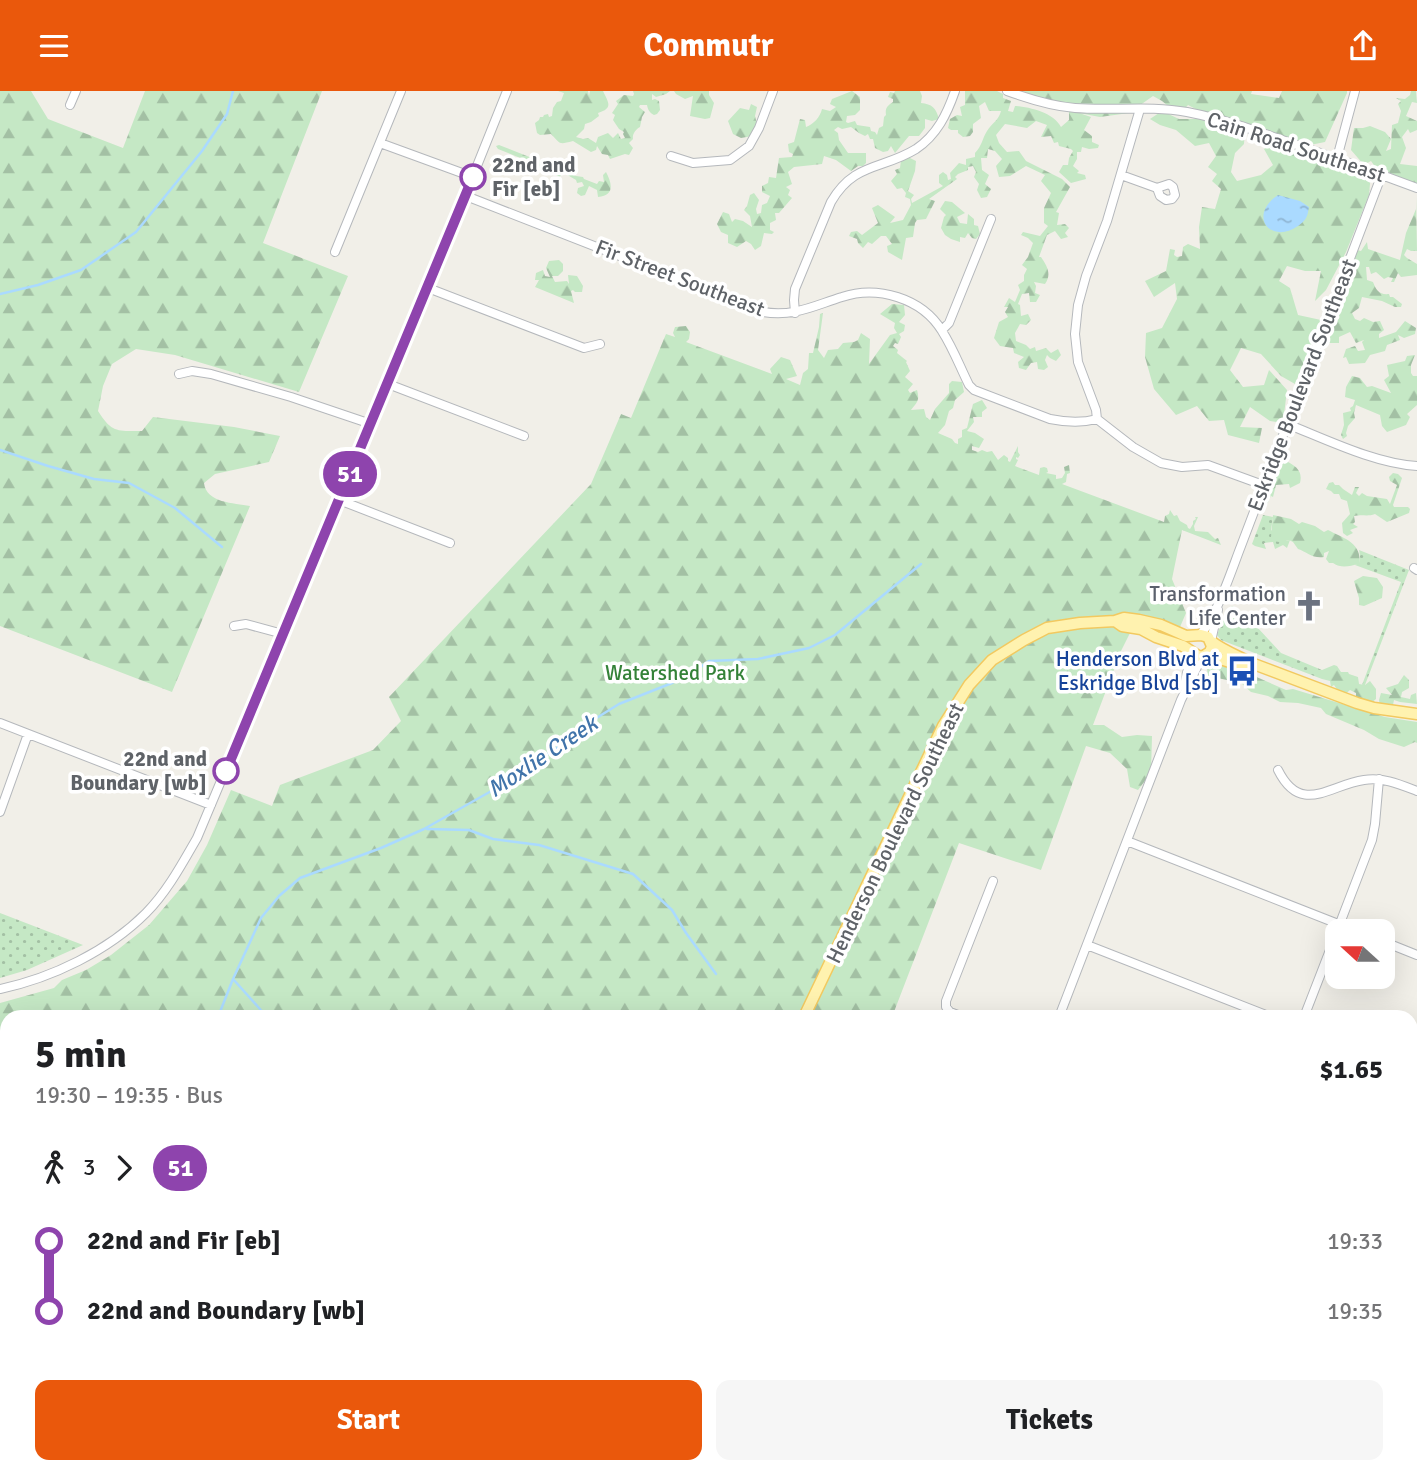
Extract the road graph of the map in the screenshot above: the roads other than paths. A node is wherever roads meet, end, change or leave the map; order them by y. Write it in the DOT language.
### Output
graph roads {
  1 [pos="76,91"];
  2 [pos="401,91"];
  3 [pos="508,91"];
  4 [pos="773,91"];
  5 [pos="955,91"];
  6 [pos="1007,91"];
  7 [pos="1354,91"];
  8 [pos="70,105"];
  9 [pos="1140,109"];
  10 [pos="380,143"];
  11 [pos="671,156"];
  12 [pos="1338,158"];
  13 [pos="1382,174"];
  14 [pos="1121,175"];
  15 [pos="473,177"];
  16 [pos="1157,188"];
  17 [pos="1417,188"];
  18 [pos="466,196"];
  19 [pos="991,219"];
  20 [pos="335,252"];
  21 [pos="428,288"];
  22 [pos="795,313"];
  23 [pos="942,330"];
  24 [pos="600,344"];
  25 [pos="179,374"];
  26 [pos="388,384"];
  27 [pos="1097,419"];
  28 [pos="1287,423"];
  29 [pos="371,424"];
  30 [pos="524,436"];
  31 [pos="1417,466"];
  32 [pos="1263,485"];
  33 [pos="339,500"];
  34 [pos="450,544"];
  35 [pos="1221,596"];
  36 [pos="1115,621"];
  37 [pos="234,626"];
  38 [pos="283,634"];
  39 [pos="1199,635"];
  40 [pos="1212,641"];
  41 [pos="1192,651"];
  42 [pos="1204,656"];
  43 [pos="1251,663"];
  44 [pos="1181,699"];
  45 [pos="1417,714"];
  46 [pos="0,723"];
  47 [pos="29,734"];
  48 [pos="1278,770"];
  49 [pos="1379,779"];
  50 [pos="1417,791"];
  51 [pos="211,805"];
  52 [pos="0,812"];
  53 [pos="1127,842"];
  54 [pos="993,881"];
  55 [pos="1342,919"];
  56 [pos="1325,924"];
  57 [pos="1087,945"];
  58 [pos="1395,946"];
  59 [pos="1417,955"];
  60 [pos="1325,963"];
  61 [pos="0,989"];
  62 [pos="807,1010"];
  63 [pos="948,1010"];
  64 [pos="1062,1010"];
  65 [pos="1253,1010"];
  66 [pos="1307,1010"];
  1 -- 8 [label="street"];
  2 -- 10 [label="street"];
  3 -- 15 [label="street"];
  4 -- 11 [label="street"];
  5 -- 22 [label="street"];
  6 -- 9 [label="street, Cain Road Southeast"];
  7 -- 12 [label="street"];
  9 -- 12 [label="street, Cain Road Southeast"];
  9 -- 14 [label="street"];
  10 -- 15 [label="street"];
  10 -- 20 [label="street"];
  12 -- 13 [label="street, Cain Road Southeast"];
  13 -- 17 [label="street, Cain Road Southeast"];
  13 -- 28 [label="street, Eskridge Boulevard Southeast"];
  14 -- 16 [label="street"];
  14 -- 27 [label="street"];
  15 -- 18 [label="street"];
  18 -- 21 [label="street"];
  18 -- 22 [label="street, Fir Street Southeast"];
  19 -- 23 [label="street"];
  21 -- 24 [label="street"];
  21 -- 26 [label="street"];
  22 -- 23 [label="street, Fir Street Southeast"];
  23 -- 27 [label="street, Fir Street Southeast"];
  25 -- 29 [label="street"];
  26 -- 29 [label="street"];
  26 -- 30 [label="street"];
  27 -- 32 [label="street"];
  28 -- 31 [label="street"];
  28 -- 32 [label="street, Eskridge Boulevard Southeast"];
  29 -- 33 [label="street"];
  32 -- 35 [label="street, Eskridge Boulevard Southeast"];
  33 -- 34 [label="street"];
  33 -- 38 [label="street"];
  35 -- 39 [label="street, Eskridge Boulevard Southeast"];
  35 -- 40 [label="street, Eskridge Boulevard Southeast"];
  36 -- 39 [label="main road, Henderson Boulevard Southeast"];
  36 -- 41 [label="main road, Henderson Boulevard Southeast"];
  36 -- 62 [label="main road, Henderson Boulevard Southeast"];
  37 -- 38 [label="street"];
  38 -- 51 [label="street"];
  39 -- 40 [label="main road"];
  39 -- 41 [label="main road"];
  40 -- 42 [label="main road"];
  40 -- 43 [label="main road"];
  41 -- 42 [label="main road"];
  41 -- 44 [label="street"];
  42 -- 43 [label="main road"];
  42 -- 44 [label="street"];
  43 -- 45 [label="main road"];
  44 -- 53 [label="street"];
  46 -- 47 [label="street"];
  47 -- 51 [label="street"];
  47 -- 52 [label="street"];
  48 -- 49 [label="street"];
  49 -- 50 [label="street"];
  49 -- 55 [label="street"];
  51 -- 61 [label="street"];
  53 -- 56 [label="street"];
  53 -- 57 [label="street"];
  54 -- 63 [label="street"];
  57 -- 64 [label="street"];
  57 -- 65 [label="street"];
  58 -- 59 [label="street"];
  60 -- 66 [label="street"];
}
